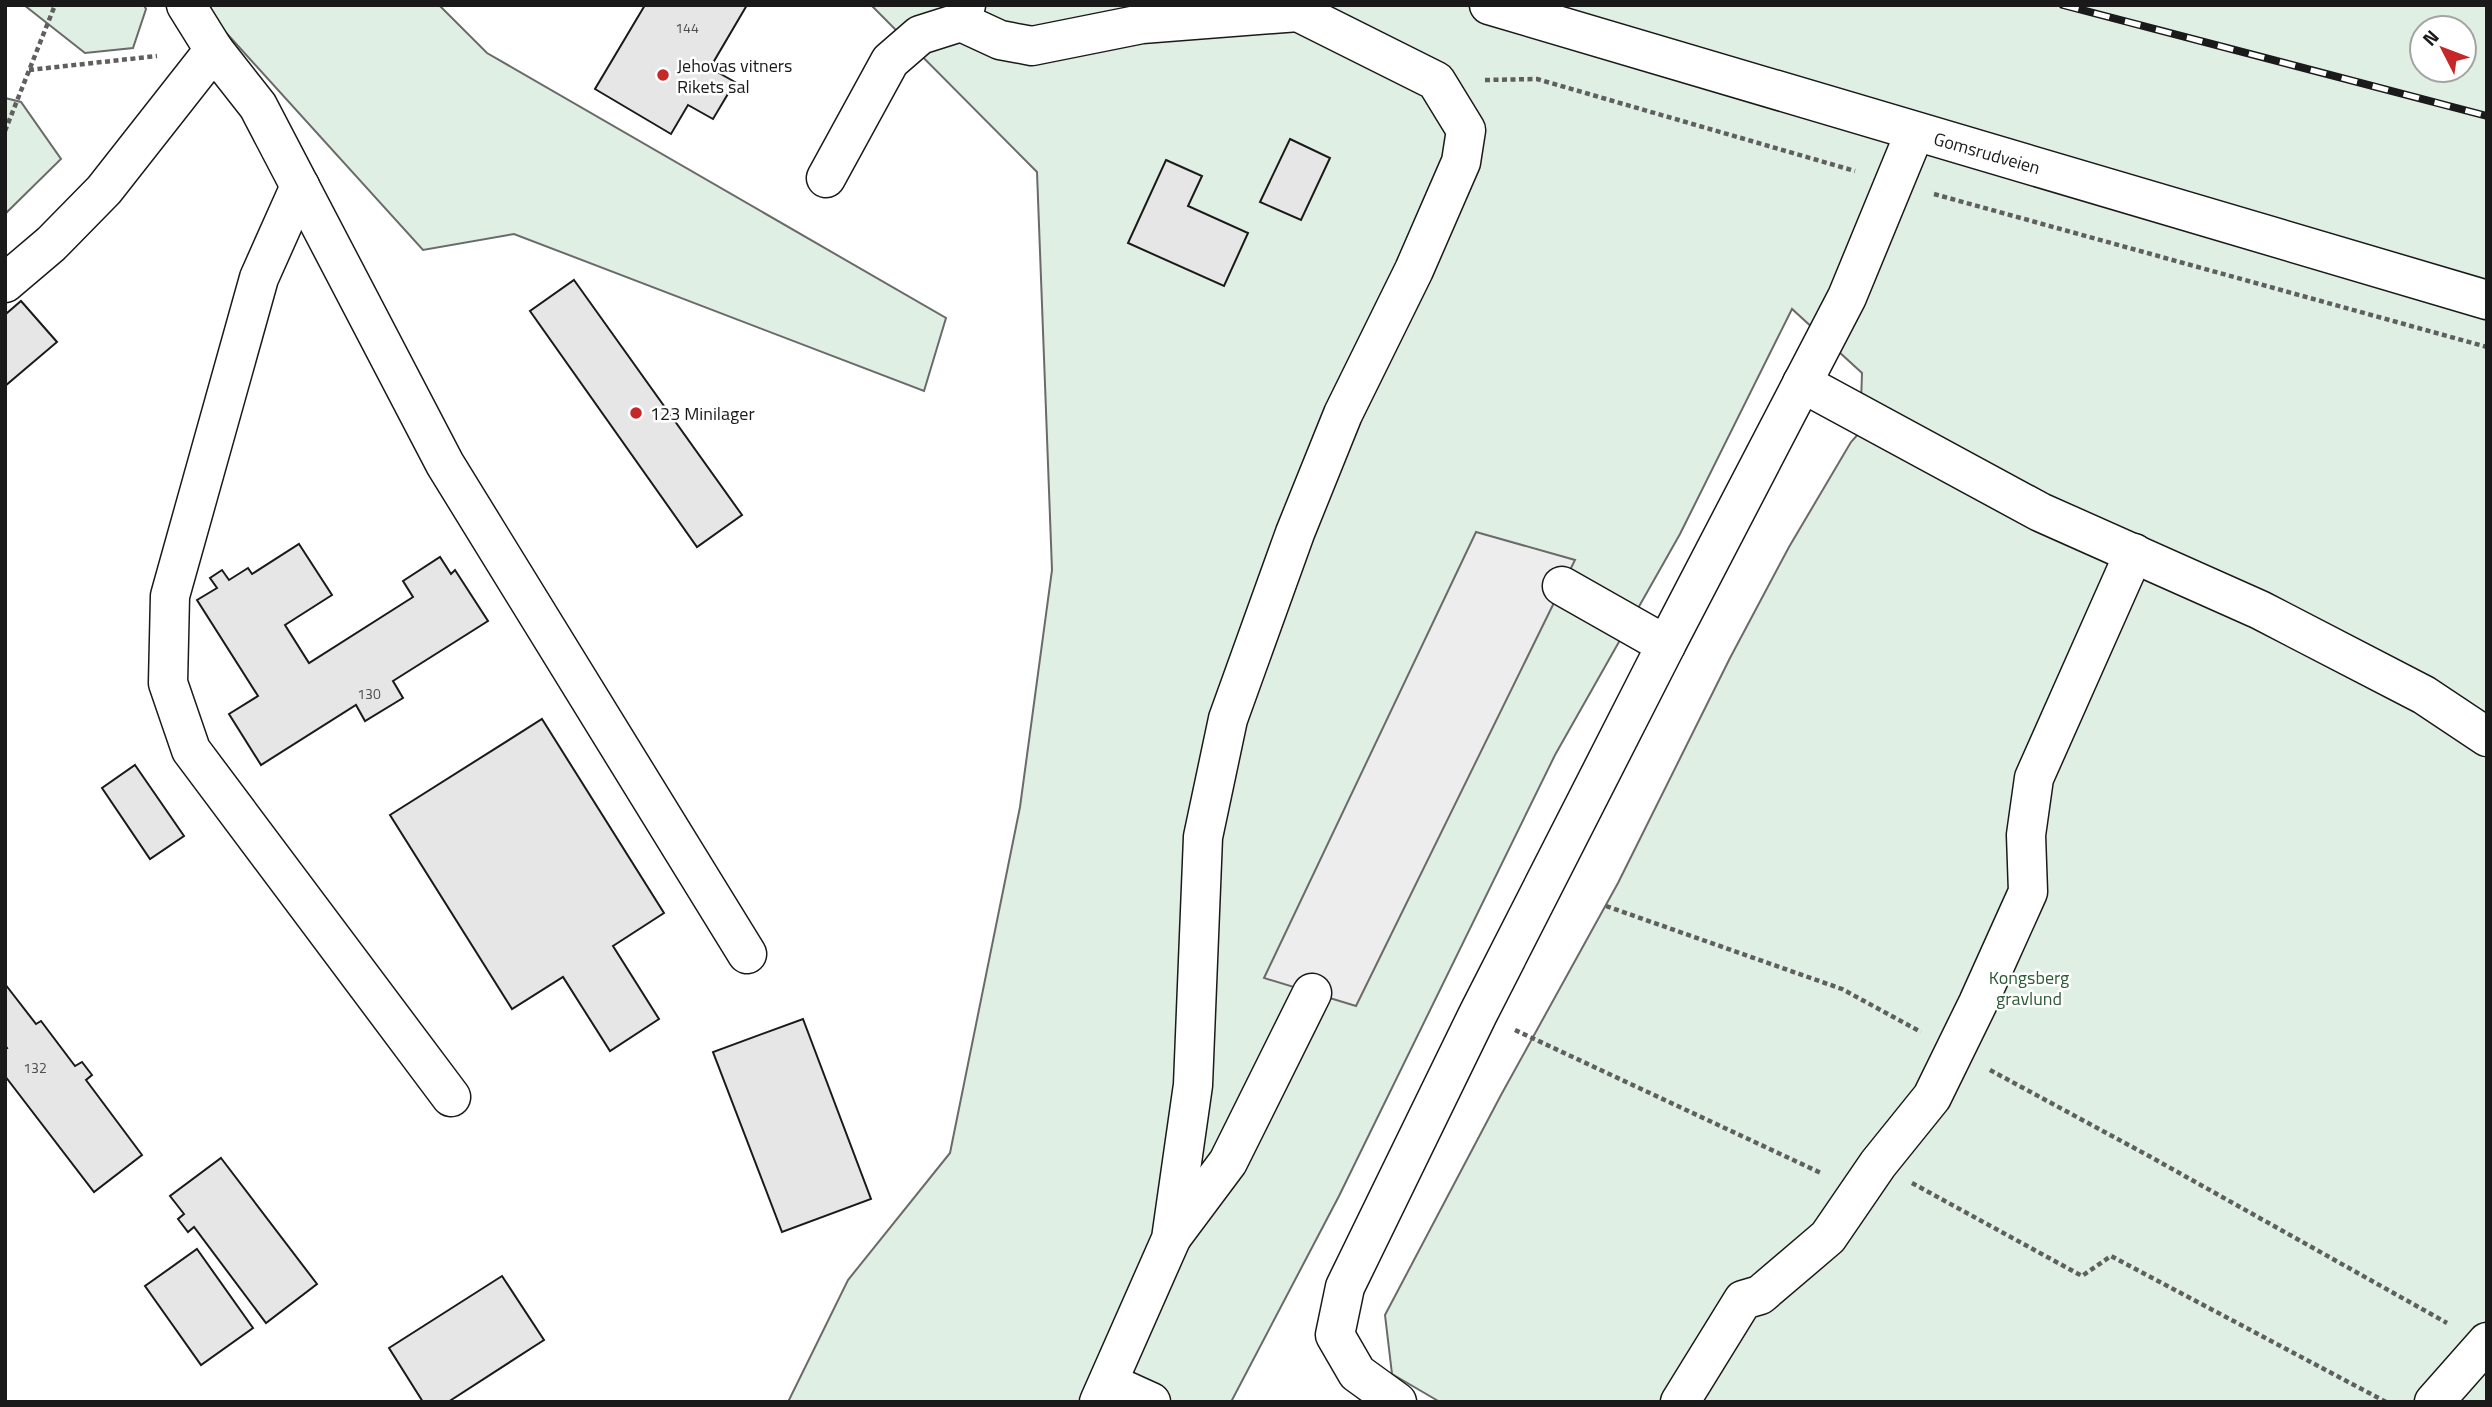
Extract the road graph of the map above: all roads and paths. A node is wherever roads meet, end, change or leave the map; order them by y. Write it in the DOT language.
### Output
graph roads {
  1 [pos="55,5"];
  2 [pos="186,5"];
  3 [pos="1489,5"];
  4 [pos="963,13"];
  5 [pos="214,50"];
  6 [pos="29,70"];
  7 [pos="1436,80"];
  8 [pos="5,131"];
  9 [pos="1914,132"];
  10 [pos="826,178"];
  11 [pos="1895,183"];
  12 [pos="300,186"];
  13 [pos="5,283"];
  14 [pos="2487,300"];
  15 [pos="2487,347"];
  16 [pos="1802,383"];
  17 [pos="2133,553"];
  18 [pos="1562,586"];
  19 [pos="1666,645"];
  20 [pos="2487,737"];
  21 [pos="1606,906"];
  22 [pos="747,954"];
  23 [pos="1312,993"];
  24 [pos="1533,1037"];
  25 [pos="1954,1051"];
  26 [pos="451,1097"];
  27 [pos="1869,1178"];
  28 [pos="1171,1239"];
  29 [pos="2473,1333"];
  30 [pos="1104,1392"];
  31 [pos="1151,1402"];
  32 [pos="1397,1402"];
  33 [pos="1680,1402"];
  34 [pos="2386,1402"];
  35 [pos="2434,1402"];
  1 -- 6 [label="path"];
  2 -- 5 [label="main road"];
  3 -- 9 [label="main road, Gomsrudveien"];
  4 -- 7 [label="main road"];
  4 -- 10 [label="main road"];
  5 -- 6 [label="path"];
  5 -- 12 [label="main road"];
  5 -- 13 [label="main road"];
  6 -- 8 [label="path"];
  7 -- 11 [label="path"];
  7 -- 28 [label="main road"];
  9 -- 11 [label="main road"];
  9 -- 14 [label="main road, Gomsrudveien"];
  11 -- 15 [label="path"];
  11 -- 16 [label="main road"];
  12 -- 22 [label="main road"];
  12 -- 26 [label="main road"];
  16 -- 17 [label="main road"];
  16 -- 19 [label="main road"];
  17 -- 20 [label="main road"];
  17 -- 25 [label="main road"];
  18 -- 19 [label="main road"];
  19 -- 32 [label="main road"];
  21 -- 25 [label="path"];
  23 -- 28 [label="main road"];
  24 -- 27 [label="path"];
  25 -- 27 [label="main road"];
  25 -- 29 [label="path"];
  27 -- 33 [label="main road"];
  27 -- 34 [label="path"];
  28 -- 30 [label="main road"];
  29 -- 35 [label="main road"];
  30 -- 31 [label="main road"];
}
